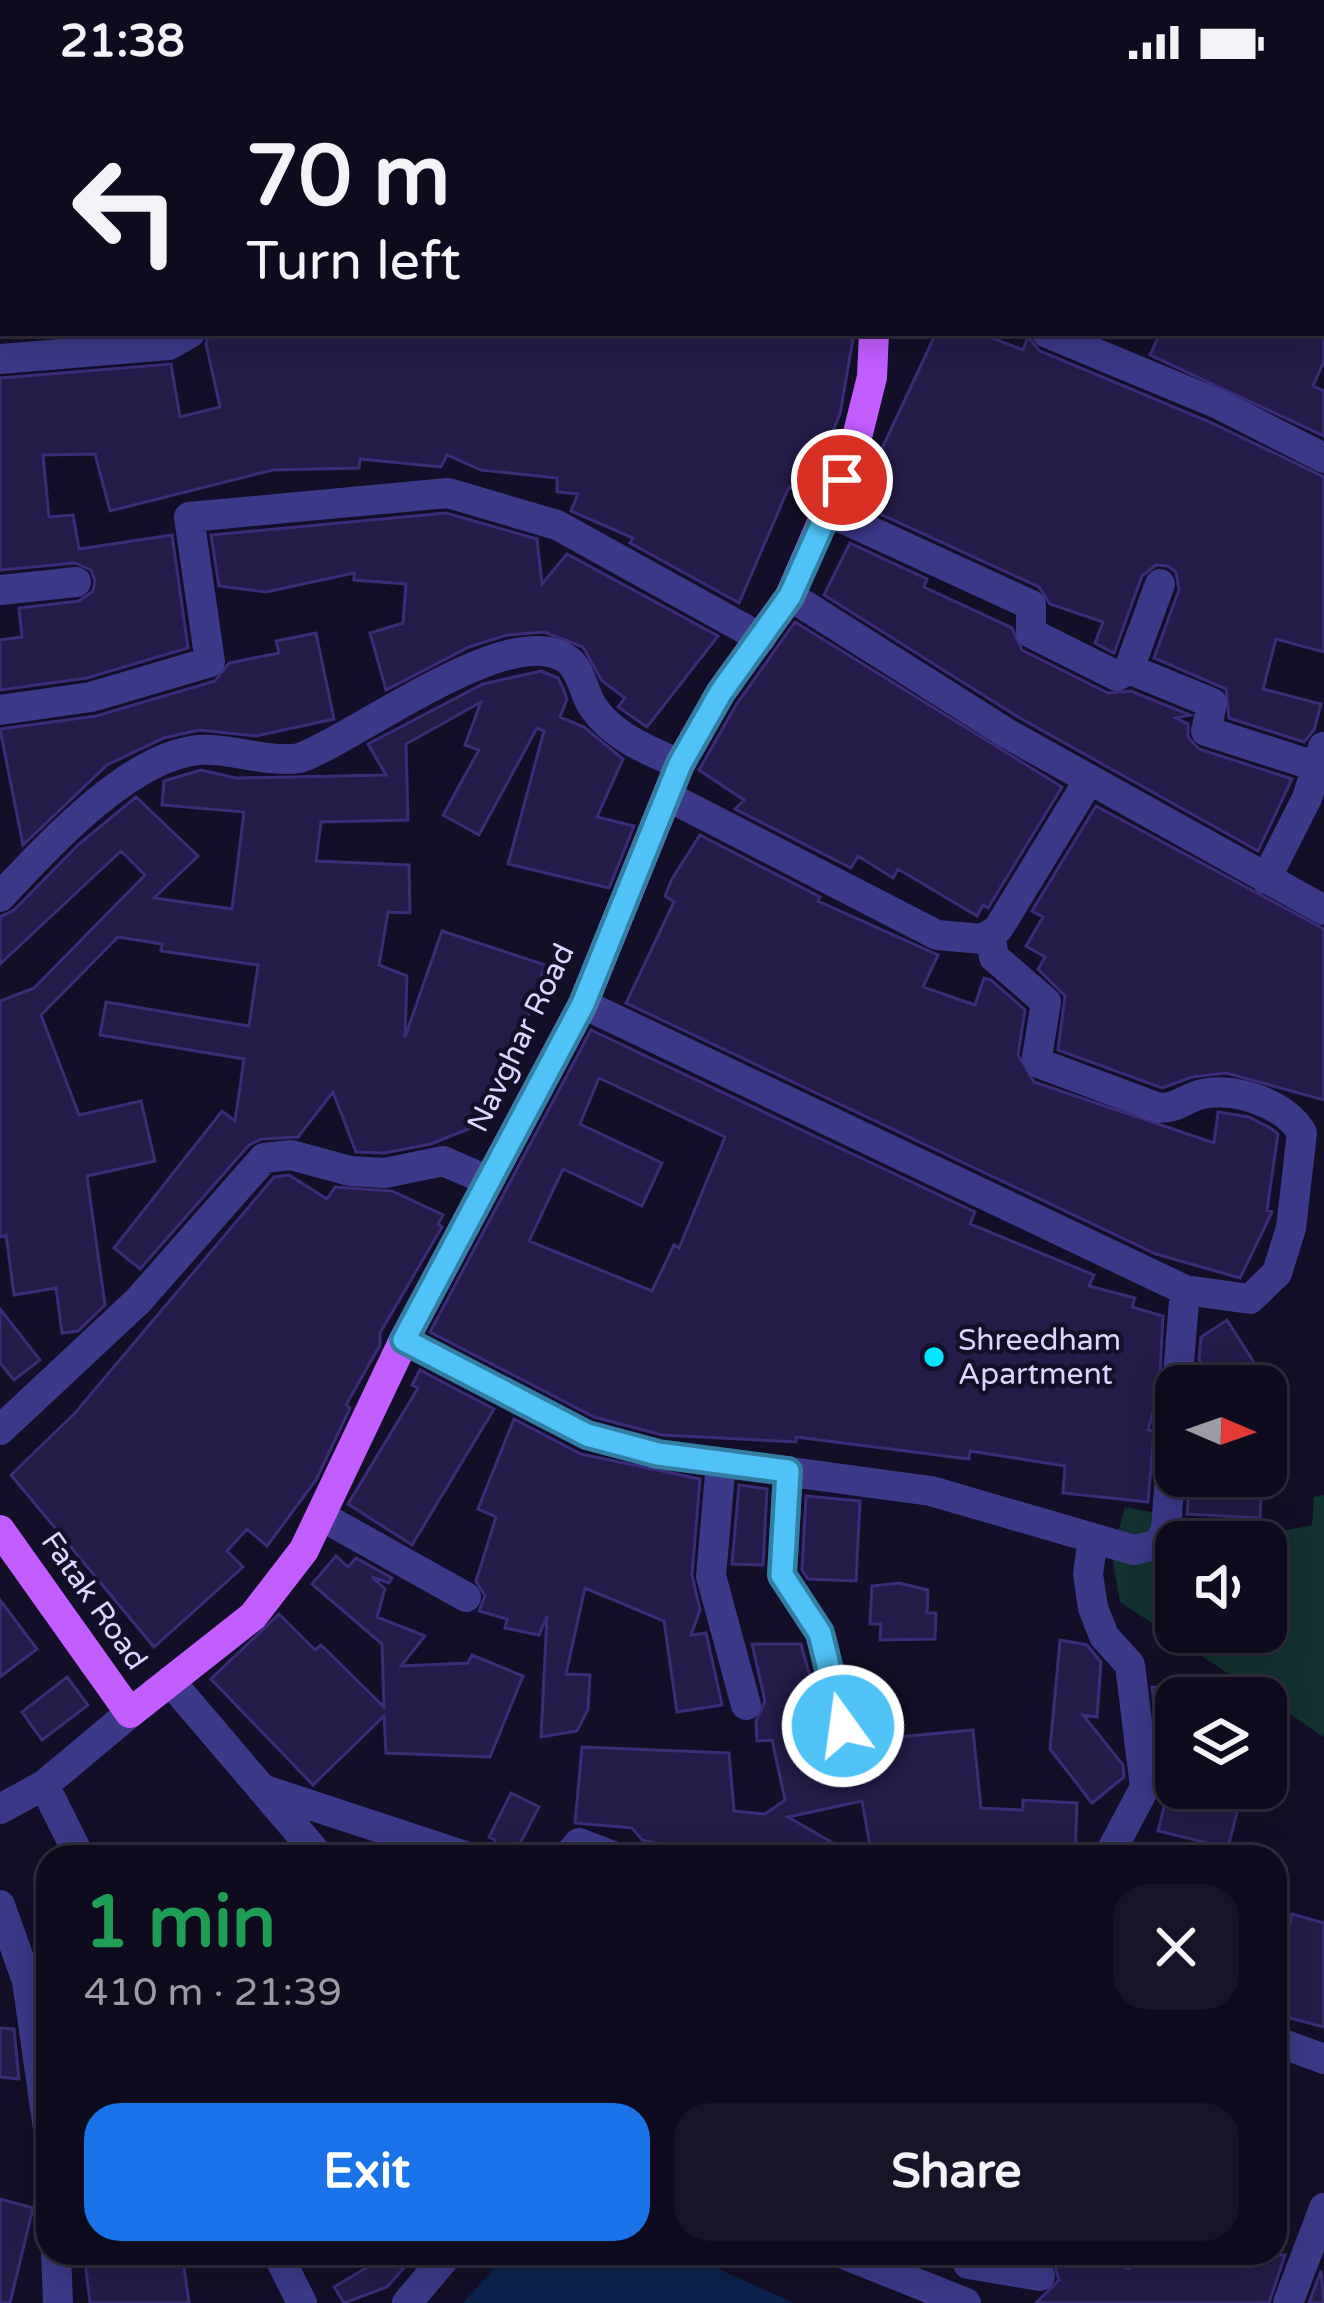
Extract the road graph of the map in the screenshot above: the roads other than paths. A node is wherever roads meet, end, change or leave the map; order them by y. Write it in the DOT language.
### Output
graph roads {
  1 [pos="185,336"];
  2 [pos="874,336"];
  3 [pos="1054,336"];
  4 [pos="104,342"];
  5 [pos="0,359"];
  6 [pos="1324,458"];
  7 [pos="829,512"];
  8 [pos="76,582"];
  9 [pos="1160,584"];
  10 [pos="0,590"];
  11 [pos="790,596"];
  12 [pos="760,638"];
  13 [pos="1129,669"];
  14 [pos="0,710"];
  15 [pos="1322,760"];
  16 [pos="680,764"];
  17 [pos="1089,780"];
  18 [pos="667,796"];
  19 [pos="1266,879"];
  20 [pos="0,897"];
  21 [pos="1324,910"];
  22 [pos="990,934"];
  23 [pos="583,1004"];
  24 [pos="489,1181"];
  25 [pos="1185,1289"];
  26 [pos="404,1340"];
  27 [pos="1179,1365"];
  28 [pos="0,1430"];
  29 [pos="721,1462"];
  30 [pos="788,1471"];
  31 [pos="1168,1497"];
  32 [pos="321,1516"];
  33 [pos="0,1530"];
  34 [pos="1093,1538"];
  35 [pos="466,1597"];
  36 [pos="170,1682"];
  37 [pos="746,1705"];
  38 [pos="130,1713"];
  39 [pos="843,1726"];
  40 [pos="44,1785"];
  41 [pos="262,1789"];
  42 [pos="0,1809"];
  43 [pos="74,1845"];
  44 [pos="310,1845"];
  45 [pos="432,1845"];
  46 [pos="1114,1845"];
  47 [pos="0,1905"];
  48 [pos="36,2044"];
  49 [pos="1287,2045"];
  50 [pos="1324,2059"];
  51 [pos="1324,2208"];
  52 [pos="56,2265"];
  53 [pos="284,2265"];
  54 [pos="438,2265"];
  55 [pos="871,2265"];
  56 [pos="967,2265"];
  57 [pos="993,2265"];
  58 [pos="1040,2276"];
  59 [pos="964,2302"];
  60 [pos="58,2303"];
  61 [pos="302,2303"];
  62 [pos="407,2303"];
  63 [pos="1288,2303"];
  1 -- 4 [label="street"];
  2 -- 7 [label="main road, Navghar Road"];
  3 -- 6 [label="street"];
  4 -- 5 [label="street"];
  7 -- 11 [label="main road, Navghar Road"];
  7 -- 13 [label="street"];
  8 -- 10 [label="street"];
  9 -- 13 [label="street"];
  11 -- 12 [label="main road, Navghar Road"];
  11 -- 17 [label="street"];
  12 -- 14 [label="street"];
  12 -- 16 [label="main road, Navghar Road"];
  13 -- 15 [label="street"];
  15 -- 19 [label="street"];
  16 -- 18 [label="main road, Navghar Road"];
  16 -- 20 [label="street"];
  17 -- 19 [label="street"];
  17 -- 22 [label="street"];
  18 -- 22 [label="street"];
  18 -- 23 [label="main road, Navghar Road"];
  19 -- 21 [label="street"];
  22 -- 25 [label="street"];
  23 -- 24 [label="main road, Navghar Road"];
  23 -- 25 [label="street"];
  24 -- 26 [label="main road, Navghar Road"];
  24 -- 28 [label="street"];
  25 -- 27 [label="street"];
  26 -- 29 [label="street"];
  26 -- 32 [label="main road, Navghar Road"];
  29 -- 30 [label="street"];
  29 -- 37 [label="street"];
  30 -- 34 [label="street"];
  30 -- 39 [label="street"];
  31 -- 34 [label="street"];
  32 -- 35 [label="street"];
  32 -- 36 [label="main road, Navghar Road"];
  33 -- 38 [label="main road, Fatak Road"];
  34 -- 46 [label="street"];
  36 -- 38 [label="main road, Navghar Road"];
  36 -- 41 [label="street"];
  38 -- 40 [label="street"];
  40 -- 42 [label="street"];
  40 -- 43 [label="street"];
  41 -- 44 [label="street"];
  41 -- 45 [label="street"];
  47 -- 48 [label="street"];
  49 -- 50 [label="street"];
  51 -- 63 [label="street"];
  52 -- 60 [label="street"];
  53 -- 61 [label="street"];
  54 -- 62 [label="street"];
  55 -- 59 [label="street"];
  56 -- 59 [label="street"];
  57 -- 58 [label="street"];
}
